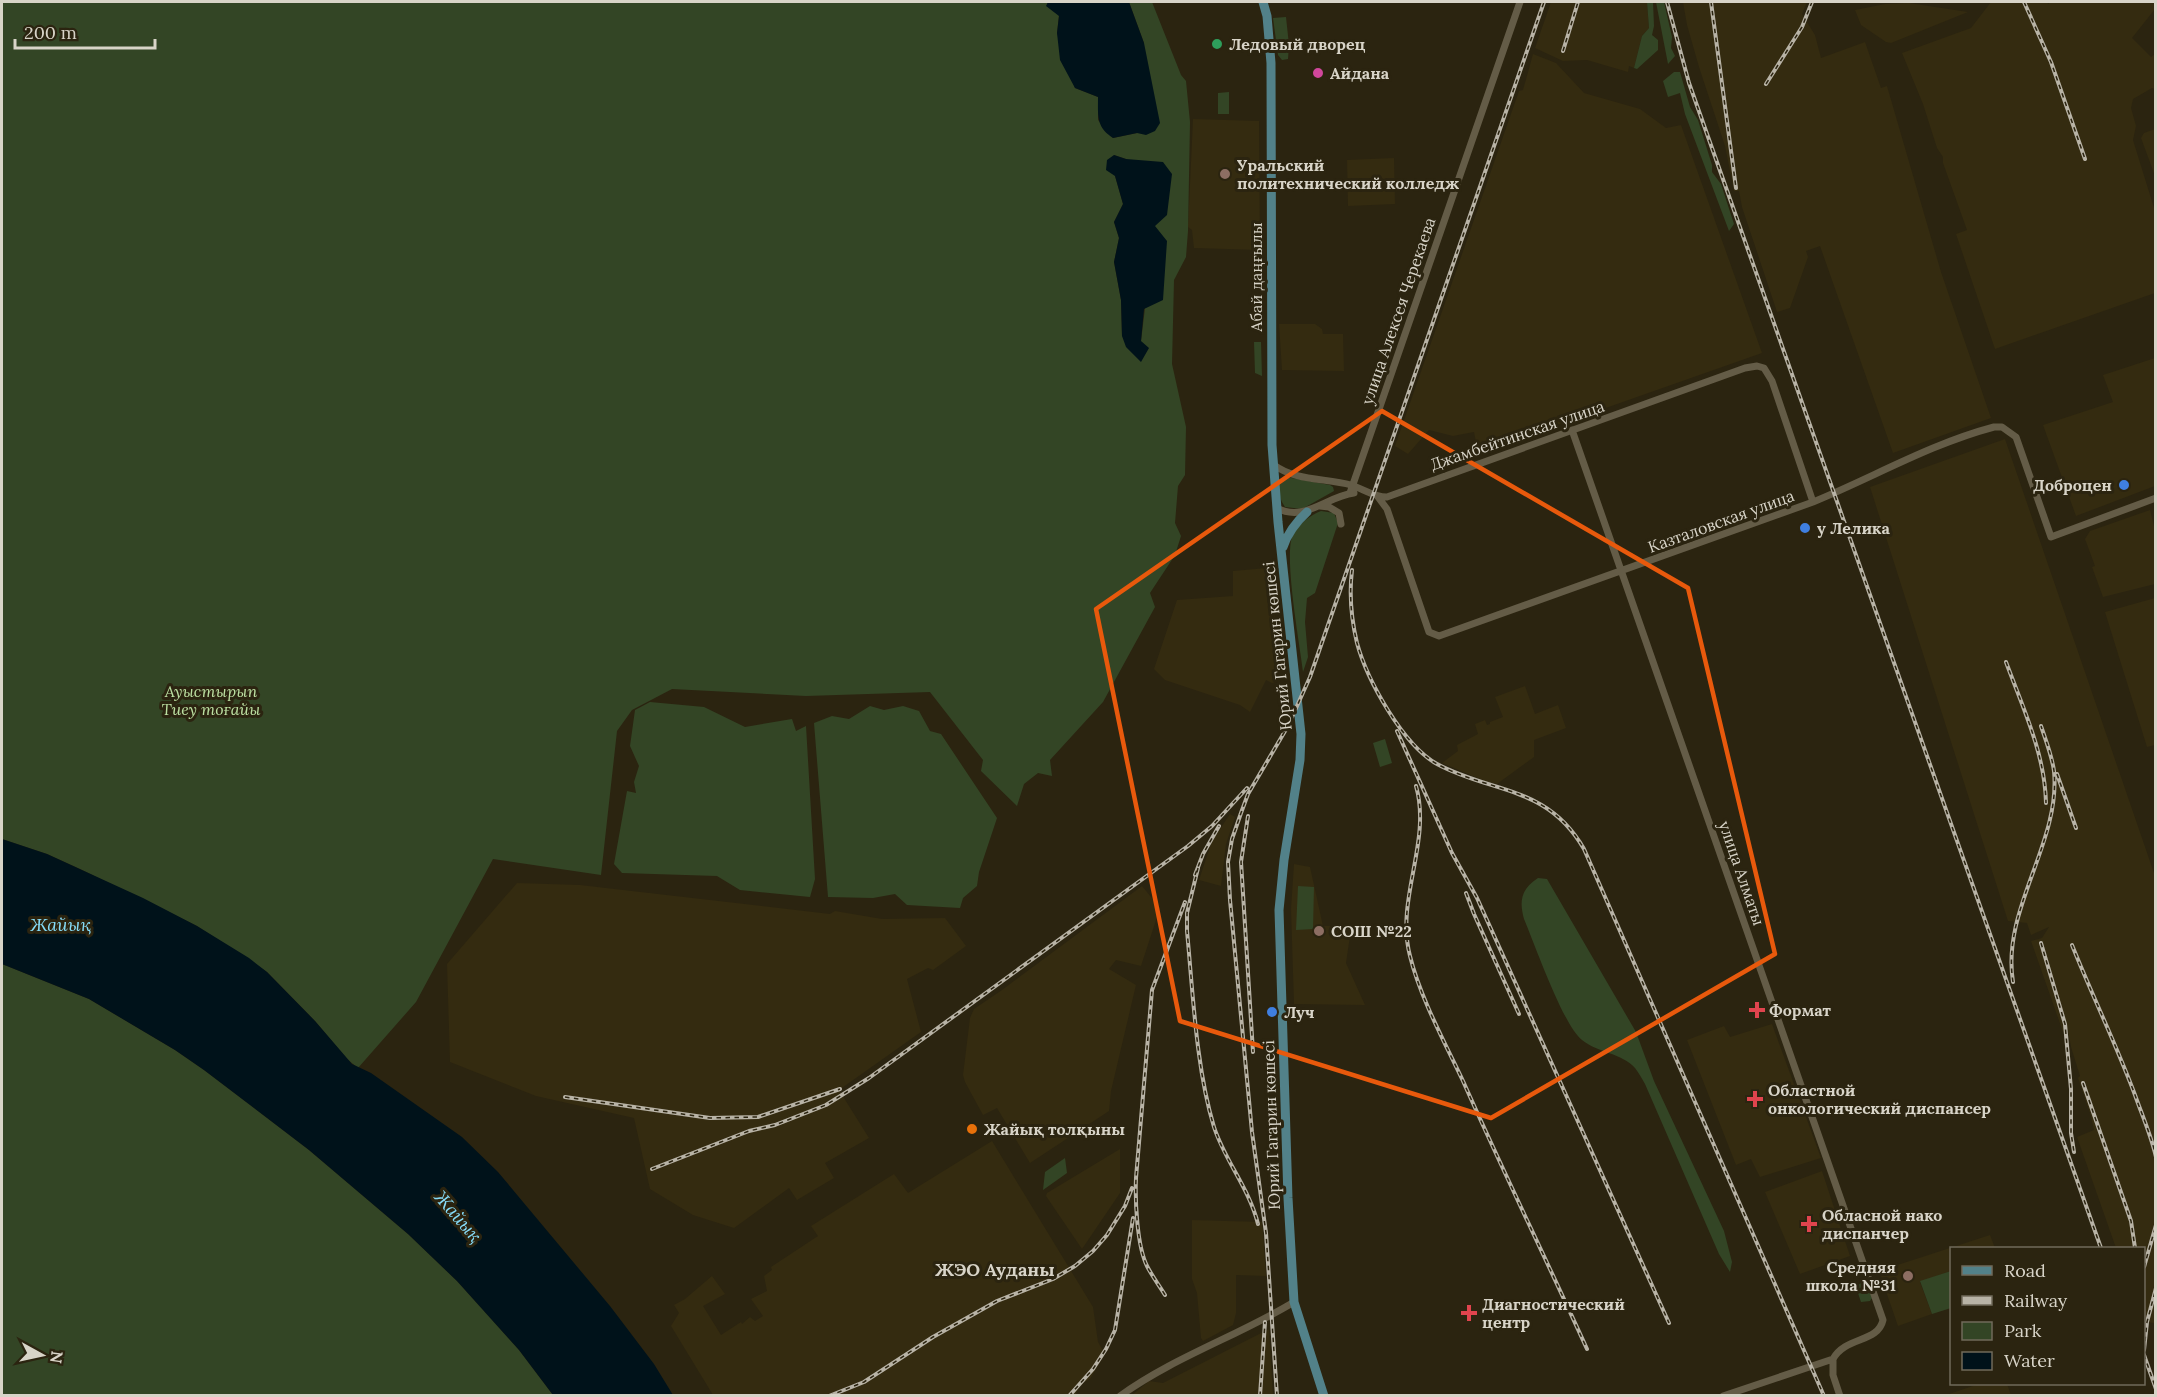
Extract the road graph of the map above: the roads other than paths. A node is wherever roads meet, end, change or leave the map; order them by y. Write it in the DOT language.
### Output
graph roads {
  1 [pos="1263,2"];
  2 [pos="1520,2"];
  3 [pos="1572,430"];
  4 [pos="1274,465"];
  5 [pos="1351,490"];
  6 [pos="1378,497"];
  7 [pos="2156,498"];
  8 [pos="1813,502"];
  9 [pos="1318,506"];
  10 [pos="1277,508"];
  11 [pos="1307,512"];
  12 [pos="1341,524"];
  13 [pos="1282,552"];
  14 [pos="1622,571"];
  15 [pos="1302,719"];
  16 [pos="1294,1302"];
  17 [pos="1833,1359"];
  18 [pos="1119,1395"];
  19 [pos="1324,1395"];
  20 [pos="1330,1395"];
  21 [pos="1723,1395"];
  22 [pos="1840,1395"];
  1 -- 4 [label="main road, Абай даңғылы"];
  2 -- 5 [label="street, улица Алексея Черекаева"];
  3 -- 6 [label="street, Джамбейтинская улица"];
  3 -- 8 [label="street, Джамбейтинская улица"];
  3 -- 14 [label="street, улица Алматы"];
  4 -- 5 [label="street, Джамбейтинская улица"];
  4 -- 10 [label="main road, Абай даңғылы"];
  5 -- 6 [label="street, Джамбейтинская улица"];
  5 -- 9 [label="street"];
  6 -- 14 [label="street, Казталовская улица"];
  7 -- 8 [label="street, Казталовская улица"];
  8 -- 14 [label="street, Казталовская улица"];
  9 -- 11 [label="street"];
  9 -- 12 [label="street"];
  10 -- 11 [label="street"];
  10 -- 13 [label="main road, Абай даңғылы"];
  11 -- 13 [label="main road"];
  13 -- 15 [label="main road, Юрий Гагарин көшесі"];
  14 -- 17 [label="street, улица Алматы"];
  15 -- 16 [label="main road, Юрий Гагарин көшесі"];
  15 -- 20 [label="main road, Юрий Гагарин көшесі"];
  16 -- 18 [label="street"];
  16 -- 19 [label="main road, Юрий Гагарин көшесі"];
  17 -- 21 [label="street"];
  17 -- 22 [label="street"];
}
